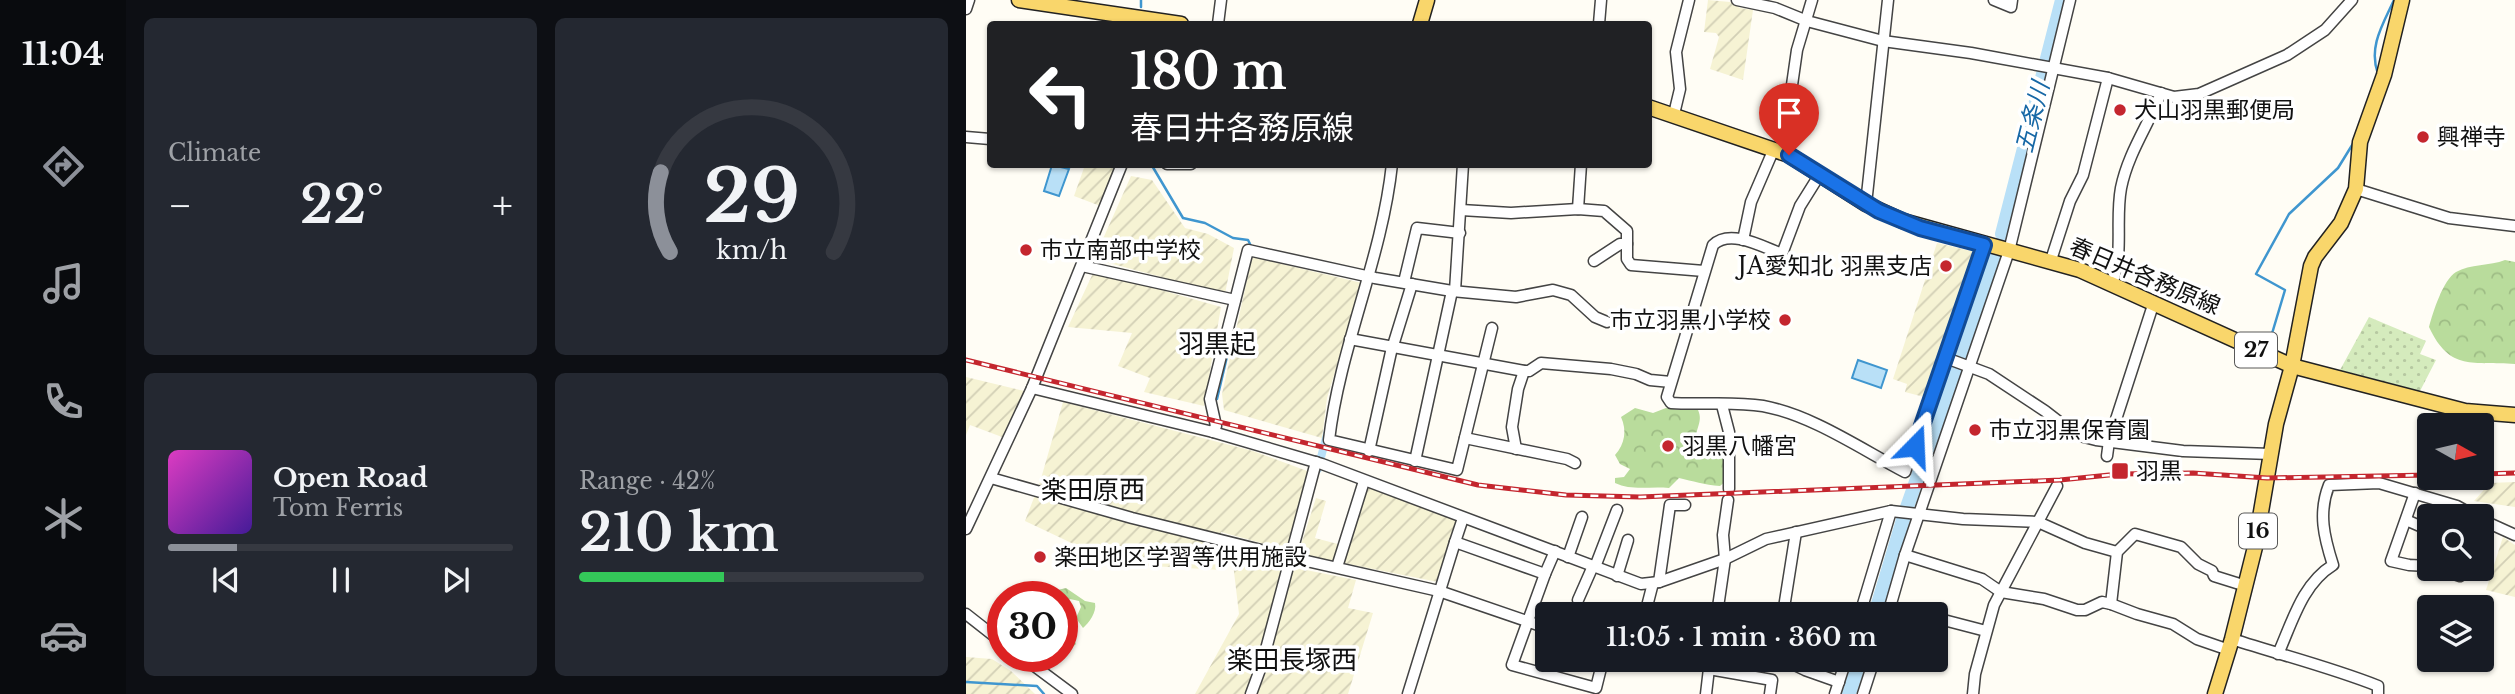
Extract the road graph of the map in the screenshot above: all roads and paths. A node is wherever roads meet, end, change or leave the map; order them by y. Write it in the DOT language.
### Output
graph roads {
  1 [pos="969,0"];
  2 [pos="1019,0"];
  3 [pos="1221,0"];
  4 [pos="1427,0"];
  5 [pos="1601,0"];
  6 [pos="1689,0"];
  7 [pos="1737,0"];
  8 [pos="1812,0"];
  9 [pos="1888,0"];
  10 [pos="1994,0"];
  11 [pos="2012,0"];
  12 [pos="2070,0"];
  13 [pos="2352,0"];
  14 [pos="2402,0"];
  15 [pos="966,9"];
  16 [pos="1161,21"];
  17 [pos="1218,21"];
  18 [pos="1421,21"];
  19 [pos="1599,21"];
  20 [pos="1807,21"];
  21 [pos="1883,41"];
  22 [pos="2054,69"];
  23 [pos="2108,78"];
  24 [pos="2161,93"];
  25 [pos="1652,111"];
  26 [pos="1674,114"];
  27 [pos="966,137"];
  28 [pos="987,139"];
  29 [pos="1778,152"];
  30 [pos="1120,168"];
  31 [pos="1391,168"];
  32 [pos="1463,168"];
  33 [pos="1581,168"];
  34 [pos="1820,174"];
  35 [pos="2356,189"];
  36 [pos="1866,204"];
  37 [pos="1578,209"];
  38 [pos="1461,210"];
  39 [pos="2515,226"];
  40 [pos="1460,233"];
  41 [pos="1743,240"];
  42 [pos="1627,244"];
  43 [pos="1984,245"];
  44 [pos="2009,251"];
  45 [pos="2051,260"];
  46 [pos="1594,261"];
  47 [pos="1082,266"];
  48 [pos="1704,271"];
  49 [pos="1370,276"];
  50 [pos="1408,283"];
  51 [pos="2112,284"];
  52 [pos="1454,291"];
  53 [pos="1235,300"];
  54 [pos="2154,302"];
  55 [pos="1607,322"];
  56 [pos="1492,328"];
  57 [pos="1350,339"];
  58 [pos="1393,348"];
  59 [pos="1439,356"];
  60 [pos="1945,358"];
  61 [pos="1484,365"];
  62 [pos="1968,366"];
  63 [pos="2292,366"];
  64 [pos="1524,371"];
  65 [pos="1671,382"];
  66 [pos="1032,388"];
  67 [pos="1722,405"];
  68 [pos="2515,415"];
  69 [pos="1213,432"];
  70 [pos="1465,438"];
  71 [pos="2109,441"];
  72 [pos="1516,449"];
  73 [pos="1369,451"];
  74 [pos="2271,454"];
  75 [pos="2107,456"];
  76 [pos="1415,461"];
  77 [pos="1319,463"];
  78 [pos="1575,463"];
  79 [pos="991,478"];
  80 [pos="1364,481"];
  81 [pos="2057,486"];
  82 [pos="2415,493"];
  83 [pos="2451,504"];
  84 [pos="1685,505"];
  85 [pos="1618,510"];
  86 [pos="1893,511"];
  87 [pos="1917,515"];
  88 [pos="1582,517"];
  89 [pos="1463,518"];
  90 [pos="2406,520"];
  91 [pos="2038,522"];
  92 [pos="2417,525"];
  93 [pos="2494,525"];
  94 [pos="966,529"];
  95 [pos="1796,532"];
  96 [pos="2515,535"];
  97 [pos="1628,540"];
  98 [pos="1455,542"];
  99 [pos="1555,551"];
  100 [pos="2117,552"];
  101 [pos="1905,555"];
  102 [pos="1568,557"];
  103 [pos="1293,558"];
  104 [pos="1725,559"];
  105 [pos="2417,564"];
  106 [pos="1337,567"];
  107 [pos="1594,567"];
  108 [pos="1545,574"];
  109 [pos="1617,576"];
  110 [pos="1656,582"];
  111 [pos="2246,586"];
  112 [pos="1439,591"];
  113 [pos="2001,592"];
  114 [pos="1578,600"];
  115 [pos="1649,602"];
  116 [pos="1719,602"];
  117 [pos="1785,602"];
  118 [pos="1864,602"];
  119 [pos="1891,602"];
  120 [pos="2111,604"];
  121 [pos="966,614"];
  122 [pos="1528,621"];
  123 [pos="1948,621"];
  124 [pos="1535,624"];
  125 [pos="987,630"];
  126 [pos="1986,631"];
  127 [pos="2230,644"];
  128 [pos="2278,654"];
  129 [pos="1535,671"];
  130 [pos="1042,672"];
  131 [pos="1538,672"];
  132 [pos="1600,672"];
  133 [pos="1708,672"];
  134 [pos="1740,672"];
  135 [pos="1811,672"];
  136 [pos="1842,672"];
  137 [pos="1870,672"];
  138 [pos="1839,682"];
  139 [pos="1072,694"];
  140 [pos="1251,694"];
  141 [pos="1408,694"];
  142 [pos="1706,694"];
  143 [pos="1770,694"];
  144 [pos="1835,694"];
  145 [pos="1863,694"];
  146 [pos="1973,694"];
  147 [pos="2215,694"];
  148 [pos="2378,694"];
  1 -- 15 [label="street"];
  2 -- 16 [label="main road"];
  3 -- 17 [label="street"];
  4 -- 18 [label="main road"];
  5 -- 19 [label="street"];
  6 -- 26 [label="street"];
  7 -- 20 [label="street"];
  8 -- 20 [label="street"];
  9 -- 21 [label="street"];
  10 -- 11 [label="street"];
  12 -- 22 [label="street"];
  13 -- 24 [label="street"];
  14 -- 35 [label="main road"];
  20 -- 21 [label="street"];
  20 -- 29 [label="street"];
  21 -- 22 [label="street"];
  21 -- 36 [label="street"];
  22 -- 23 [label="street"];
  22 -- 44 [label="street"];
  23 -- 24 [label="street"];
  23 -- 45 [label="street"];
  24 -- 51 [label="street"];
  25 -- 26 [label="main road, 春日井各務原線 / 27"];
  26 -- 29 [label="main road, 春日井各務原線 / 27"];
  27 -- 28 [label="street"];
  29 -- 34 [label="main road, 春日井各務原線 / 27"];
  29 -- 41 [label="street"];
  30 -- 47 [label="street"];
  31 -- 49 [label="street"];
  32 -- 38 [label="street"];
  33 -- 37 [label="street"];
  34 -- 36 [label="main road, 春日井各務原線 / 27"];
  34 -- 41 [label="street"];
  35 -- 39 [label="street"];
  35 -- 63 [label="main road"];
  36 -- 43 [label="main road, 春日井各務原線 / 27"];
  37 -- 38 [label="street"];
  37 -- 42 [label="street"];
  38 -- 40 [label="street"];
  40 -- 50 [label="street"];
  40 -- 52 [label="street"];
  41 -- 48 [label="street"];
  42 -- 46 [label="street"];
  42 -- 48 [label="street"];
  43 -- 44 [label="main road, 春日井各務原線 / 27"];
  43 -- 60 [label="street"];
  44 -- 45 [label="main road, 春日井各務原線 / 27"];
  44 -- 62 [label="street"];
  45 -- 51 [label="main road, 春日井各務原線 / 27"];
  47 -- 53 [label="street"];
  47 -- 66 [label="street"];
  48 -- 65 [label="street"];
  49 -- 50 [label="street"];
  49 -- 53 [label="street"];
  49 -- 57 [label="street"];
  50 -- 52 [label="street"];
  50 -- 58 [label="street"];
  51 -- 54 [label="main road, 春日井各務原線 / 27"];
  52 -- 55 [label="street"];
  52 -- 59 [label="street"];
  53 -- 69 [label="street"];
  54 -- 63 [label="main road, 春日井各務原線 / 27"];
  54 -- 71 [label="street"];
  56 -- 61 [label="street"];
  57 -- 58 [label="street"];
  57 -- 73 [label="street"];
  58 -- 59 [label="street"];
  58 -- 73 [label="street"];
  59 -- 61 [label="street"];
  59 -- 76 [label="street"];
  60 -- 62 [label="street"];
  60 -- 67 [label="street"];
  61 -- 64 [label="street"];
  61 -- 70 [label="street"];
  62 -- 71 [label="street"];
  62 -- 87 [label="street"];
  63 -- 68 [label="main road, 春日井各務原線 / 27"];
  63 -- 74 [label="main road, 16"];
  64 -- 65 [label="street"];
  64 -- 72 [label="street"];
  65 -- 67 [label="street"];
  66 -- 69 [label="street"];
  66 -- 79 [label="street"];
  67 -- 104 [label="street"];
  69 -- 77 [label="street"];
  70 -- 72 [label="street"];
  70 -- 76 [label="street"];
  71 -- 74 [label="street"];
  71 -- 75 [label="street"];
  72 -- 78 [label="street"];
  73 -- 76 [label="street"];
  74 -- 111 [label="main road, 16"];
  77 -- 80 [label="street"];
  77 -- 103 [label="street"];
  79 -- 94 [label="street"];
  79 -- 103 [label="street"];
  80 -- 89 [label="street"];
  80 -- 106 [label="street"];
  81 -- 91 [label="street"];
  82 -- 83 [label="street"];
  82 -- 90 [label="street"];
  82 -- 128 [label="street"];
  84 -- 110 [label="street"];
  85 -- 107 [label="street"];
  86 -- 87 [label="street"];
  86 -- 95 [label="street"];
  86 -- 118 [label="street"];
  87 -- 91 [label="street"];
  87 -- 101 [label="street"];
  88 -- 102 [label="street"];
  89 -- 98 [label="street"];
  89 -- 99 [label="street"];
  90 -- 92 [label="street"];
  90 -- 105 [label="street"];
  91 -- 100 [label="street"];
  91 -- 113 [label="street"];
  93 -- 96 [label="street"];
  95 -- 104 [label="street"];
  95 -- 117 [label="street"];
  97 -- 109 [label="street"];
  98 -- 108 [label="street"];
  98 -- 112 [label="street"];
  99 -- 102 [label="street"];
  99 -- 108 [label="street"];
  100 -- 111 [label="street"];
  100 -- 120 [label="street"];
  101 -- 113 [label="street"];
  101 -- 119 [label="street"];
  102 -- 107 [label="street"];
  103 -- 106 [label="street"];
  103 -- 140 [label="street"];
  104 -- 110 [label="street"];
  104 -- 116 [label="street"];
  106 -- 112 [label="street"];
  107 -- 109 [label="street"];
  107 -- 114 [label="street"];
  108 -- 122 [label="street"];
  109 -- 110 [label="street"];
  110 -- 115 [label="street"];
  111 -- 127 [label="main road, 16"];
  112 -- 122 [label="street"];
  112 -- 141 [label="street"];
  113 -- 120 [label="street"];
  113 -- 126 [label="street"];
  120 -- 127 [label="street"];
  121 -- 125 [label="street"];
  122 -- 124 [label="street"];
  122 -- 129 [label="street"];
  123 -- 126 [label="street"];
  126 -- 146 [label="street"];
  127 -- 128 [label="street"];
  127 -- 147 [label="main road, 16"];
  128 -- 148 [label="street"];
  130 -- 139 [label="street"];
  131 -- 132 [label="street"];
  133 -- 142 [label="street"];
  134 -- 143 [label="street"];
  135 -- 138 [label="street"];
  136 -- 138 [label="street"];
  137 -- 145 [label="street"];
  138 -- 144 [label="street"];
}
